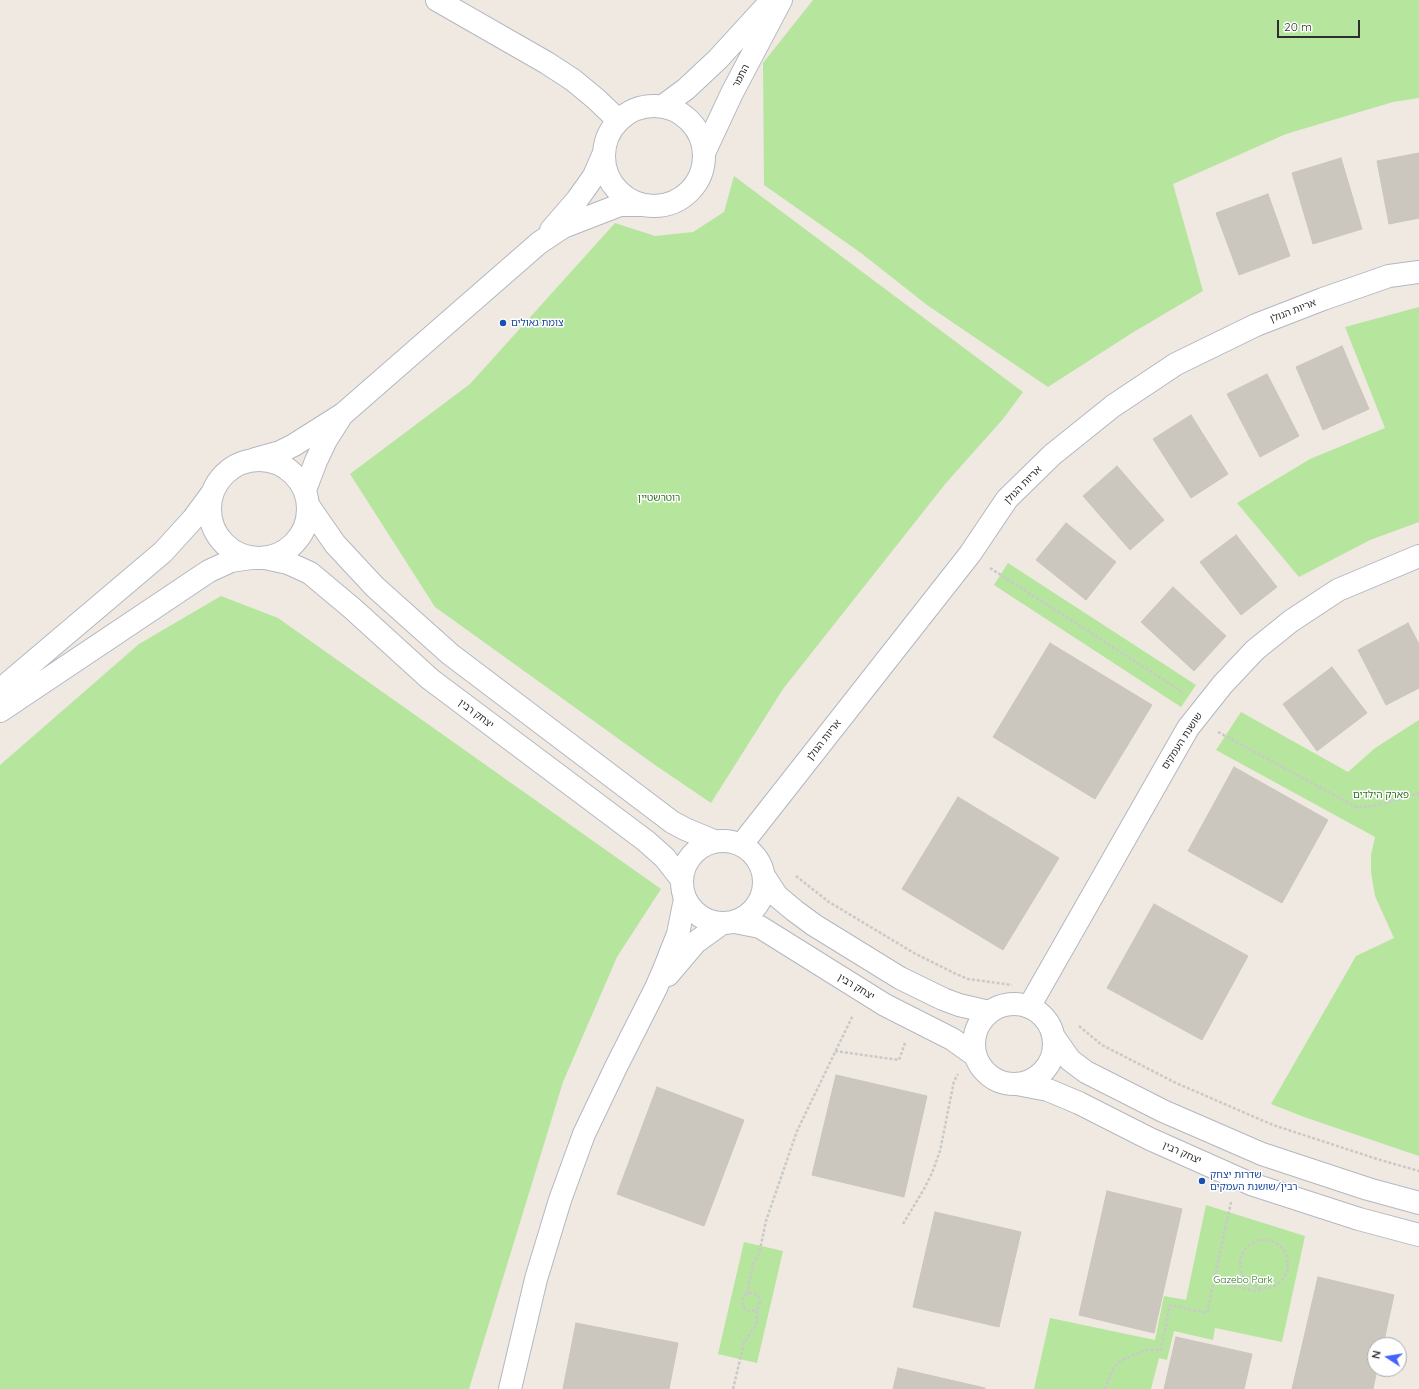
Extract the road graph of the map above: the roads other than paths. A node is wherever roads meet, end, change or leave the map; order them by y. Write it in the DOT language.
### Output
graph roads {
  1 [pos="437,0"];
  2 [pos="772,0"];
  3 [pos="781,0"];
  4 [pos="663,106"];
  5 [pos="618,120"];
  6 [pos="604,153"];
  7 [pos="704,153"];
  8 [pos="642,205"];
  9 [pos="540,243"];
  10 [pos="1419,272"];
  11 [pos="342,414"];
  12 [pos="255,459"];
  13 [pos="214,489"];
  14 [pos="307,498"];
  15 [pos="1419,556"];
  16 [pos="258,558"];
  17 [pos="0,690"];
  18 [pos="0,711"];
  19 [pos="714,841"];
  20 [pos="742,844"];
  21 [pos="764,876"];
  22 [pos="684,890"];
  23 [pos="728,923"];
  24 [pos="656,988"];
  25 [pos="1029,1007"];
  26 [pos="989,1012"];
  27 [pos="1054,1037"];
  28 [pos="976,1056"];
  29 [pos="1017,1084"];
  30 [pos="1419,1203"];
  31 [pos="1419,1235"];
  32 [pos="510,1389"];
  1 -- 5 [label="main road"];
  2 -- 4 [label="main road"];
  3 -- 7 [label="main road, התמר"];
  4 -- 5 [label="main road"];
  4 -- 7 [label="main road"];
  5 -- 6 [label="main road"];
  6 -- 8 [label="main road"];
  6 -- 9 [label="main road"];
  7 -- 8 [label="main road"];
  8 -- 9 [label="main road"];
  9 -- 11 [label="main road"];
  10 -- 20 [label="main road, אריות הגולן"];
  11 -- 12 [label="main road"];
  11 -- 14 [label="main road"];
  12 -- 13 [label="main road"];
  12 -- 14 [label="main road"];
  13 -- 16 [label="main road"];
  13 -- 17 [label="main road"];
  14 -- 16 [label="main road"];
  14 -- 19 [label="main road"];
  15 -- 25 [label="main road, שושנת העמקים"];
  16 -- 18 [label="main road"];
  16 -- 22 [label="main road, יצחק רבין"];
  19 -- 20 [label="main road"];
  19 -- 22 [label="main road"];
  20 -- 21 [label="main road"];
  21 -- 23 [label="main road"];
  21 -- 26 [label="main road"];
  22 -- 23 [label="main road"];
  22 -- 24 [label="main road"];
  23 -- 24 [label="main road"];
  23 -- 28 [label="main road, יצחק רבין"];
  24 -- 32 [label="main road"];
  25 -- 26 [label="main road"];
  25 -- 27 [label="main road"];
  26 -- 28 [label="main road"];
  27 -- 29 [label="main road"];
  27 -- 30 [label="main road"];
  28 -- 29 [label="main road"];
  29 -- 31 [label="main road, יצחק רבין"];
}
